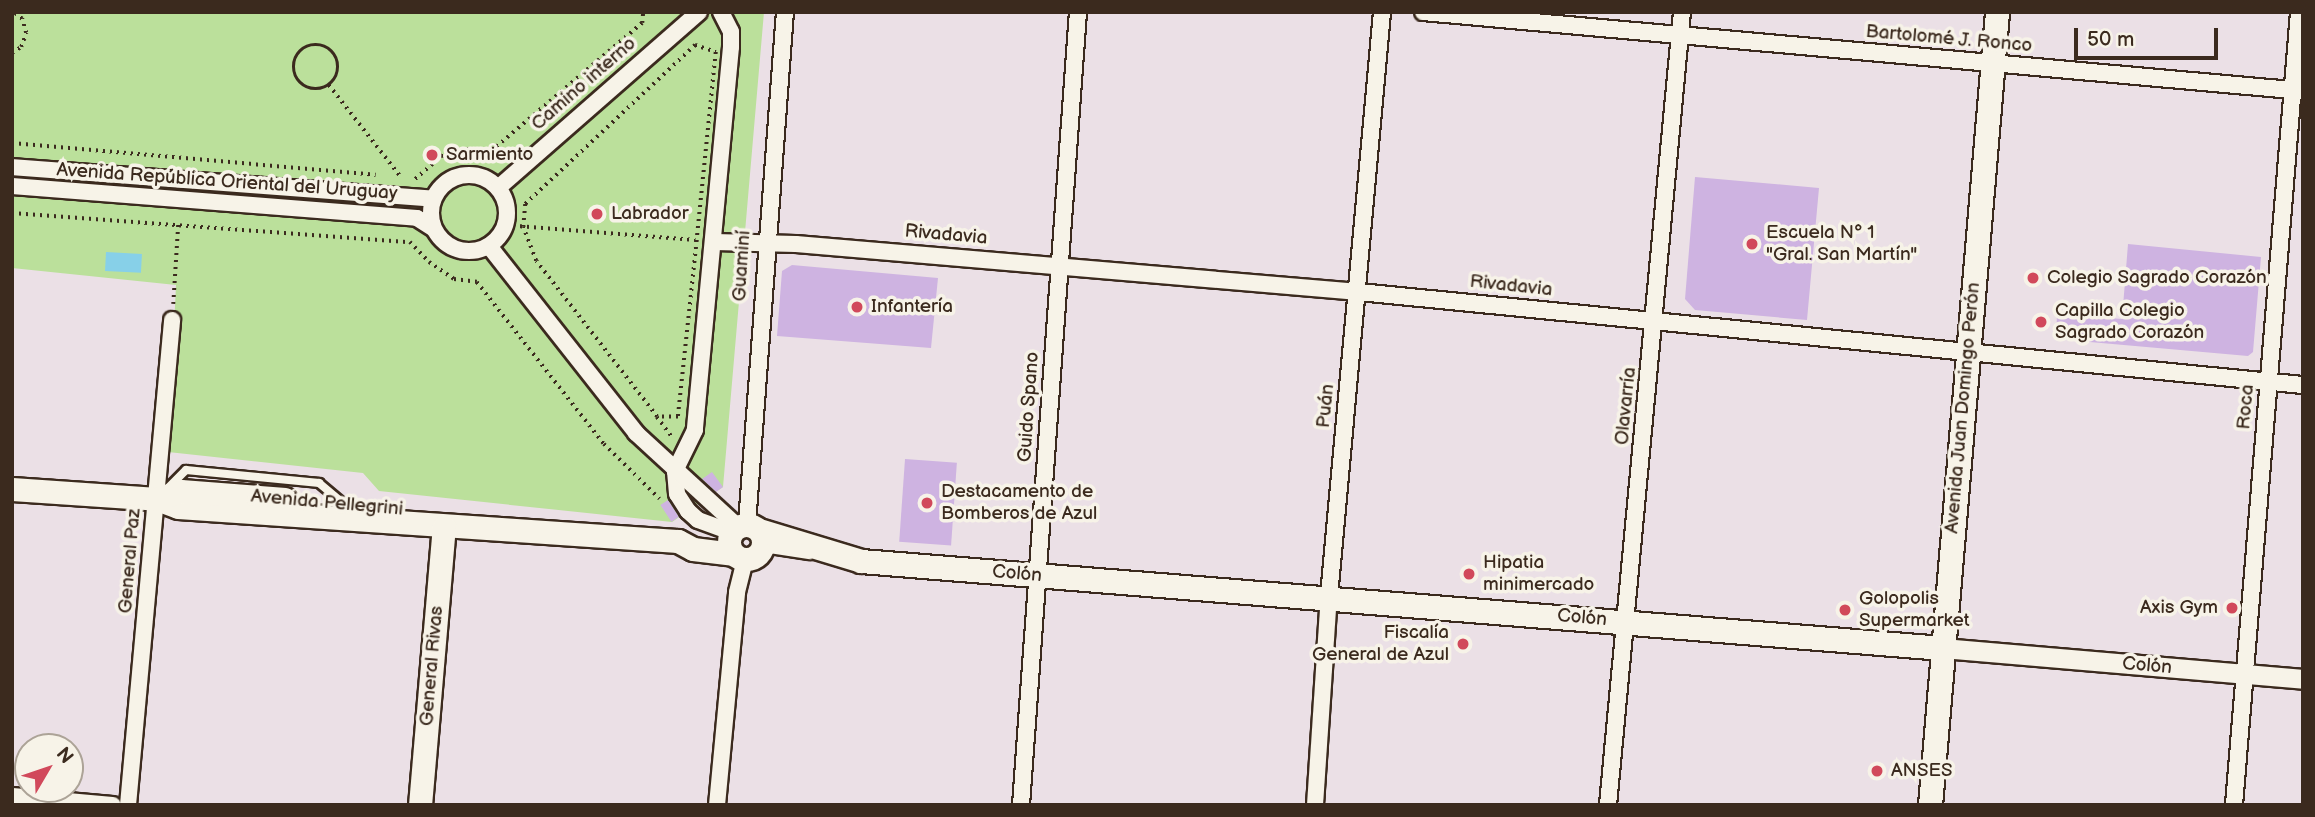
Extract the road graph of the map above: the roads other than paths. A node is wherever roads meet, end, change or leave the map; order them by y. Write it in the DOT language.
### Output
graph roads {
  1 [pos="699,12"];
  2 [pos="721,12"];
  3 [pos="785,12"];
  4 [pos="1078,12"];
  5 [pos="1382,12"];
  6 [pos="1423,12"];
  7 [pos="1682,12"];
  8 [pos="1997,12"];
  9 [pos="2299,12"];
  10 [pos="1679,34"];
  11 [pos="1992,64"];
  12 [pos="2298,91"];
  13 [pos="12,167"];
  14 [pos="12,186"];
  15 [pos="498,188"];
  16 [pos="433,199"];
  17 [pos="434,229"];
  18 [pos="705,241"];
  19 [pos="764,244"];
  20 [pos="489,246"];
  21 [pos="1060,266"];
  22 [pos="1359,292"];
  23 [pos="172,320"];
  24 [pos="1657,322"];
  25 [pos="1968,352"];
  26 [pos="2269,382"];
  27 [pos="2303,385"];
  28 [pos="675,471"];
  29 [pos="12,489"];
  30 [pos="157,499"];
  31 [pos="497,526"];
  32 [pos="444,527"];
  33 [pos="743,539"];
  34 [pos="1037,576"];
  35 [pos="1329,596"];
  36 [pos="1624,621"];
  37 [pos="1943,648"];
  38 [pos="2245,675"];
  39 [pos="2303,679"];
  40 [pos="12,796"];
  41 [pos="113,805"];
  42 [pos="128,805"];
  43 [pos="420,805"];
  44 [pos="717,805"];
  45 [pos="1021,805"];
  46 [pos="1315,805"];
  47 [pos="1608,805"];
  48 [pos="1930,805"];
  49 [pos="2234,805"];
  1 -- 15 [label="street, Camino interno"];
  2 -- 18 [label="street"];
  3 -- 19 [label="street, Guaminí"];
  4 -- 21 [label="street, Guido Spano"];
  5 -- 22 [label="street, Puán"];
  6 -- 10 [label="street, Bartolomé J. Ronco"];
  7 -- 10 [label="street, Olavarría"];
  8 -- 11 [label="main road, Avenida Juan Domingo Perón"];
  9 -- 12 [label="street, Roca"];
  10 -- 11 [label="street, Bartolomé J. Ronco"];
  10 -- 24 [label="street, Olavarría"];
  11 -- 12 [label="street, Bartolomé J. Ronco"];
  11 -- 25 [label="main road, Avenida Juan Domingo Perón"];
  12 -- 26 [label="street, Roca"];
  13 -- 16 [label="street, Avenida República Oriental del Uruguay"];
  14 -- 17 [label="street, Avenida República Oriental del Uruguay"];
  15 -- 16 [label="street"];
  15 -- 20 [label="street"];
  16 -- 17 [label="street"];
  17 -- 20 [label="street"];
  18 -- 19 [label="street, Rivadavia"];
  18 -- 28 [label="street"];
  19 -- 21 [label="street, Rivadavia"];
  19 -- 33 [label="street, Guaminí"];
  20 -- 28 [label="street"];
  21 -- 22 [label="street, Rivadavia"];
  21 -- 34 [label="street, Guido Spano"];
  22 -- 24 [label="street, Rivadavia"];
  22 -- 35 [label="street, Puán"];
  23 -- 30 [label="street, General Paz"];
  24 -- 25 [label="street, Rivadavia"];
  24 -- 36 [label="street, Olavarría"];
  25 -- 26 [label="street, Rivadavia"];
  25 -- 37 [label="main road, Avenida Juan Domingo Perón"];
  26 -- 27 [label="street, Rivadavia"];
  26 -- 38 [label="street, Roca"];
  28 -- 33 [label="street"];
  29 -- 30 [label="main road, Avenida Pellegrini"];
  30 -- 31 [label="main road, Avenida Pellegrini"];
  30 -- 32 [label="main road, Avenida Pellegrini"];
  30 -- 42 [label="street, General Paz"];
  31 -- 32 [label="main road, Avenida Pellegrini"];
  31 -- 33 [label="main road, Avenida Pellegrini"];
  32 -- 43 [label="main road, General Rivas"];
  33 -- 34 [label="main road, Colón"];
  33 -- 44 [label="street, Guaminí"];
  34 -- 35 [label="main road, Colón"];
  34 -- 45 [label="street, Guido Spano"];
  35 -- 36 [label="main road, Colón"];
  35 -- 46 [label="street, Puán"];
  36 -- 37 [label="main road, Colón"];
  36 -- 47 [label="street, Olavarría"];
  37 -- 38 [label="street, Colón"];
  37 -- 48 [label="main road, Avenida Juan Domingo Perón"];
  38 -- 39 [label="street, Colón"];
  38 -- 49 [label="street, Roca"];
  40 -- 41 [label="street"];
}
